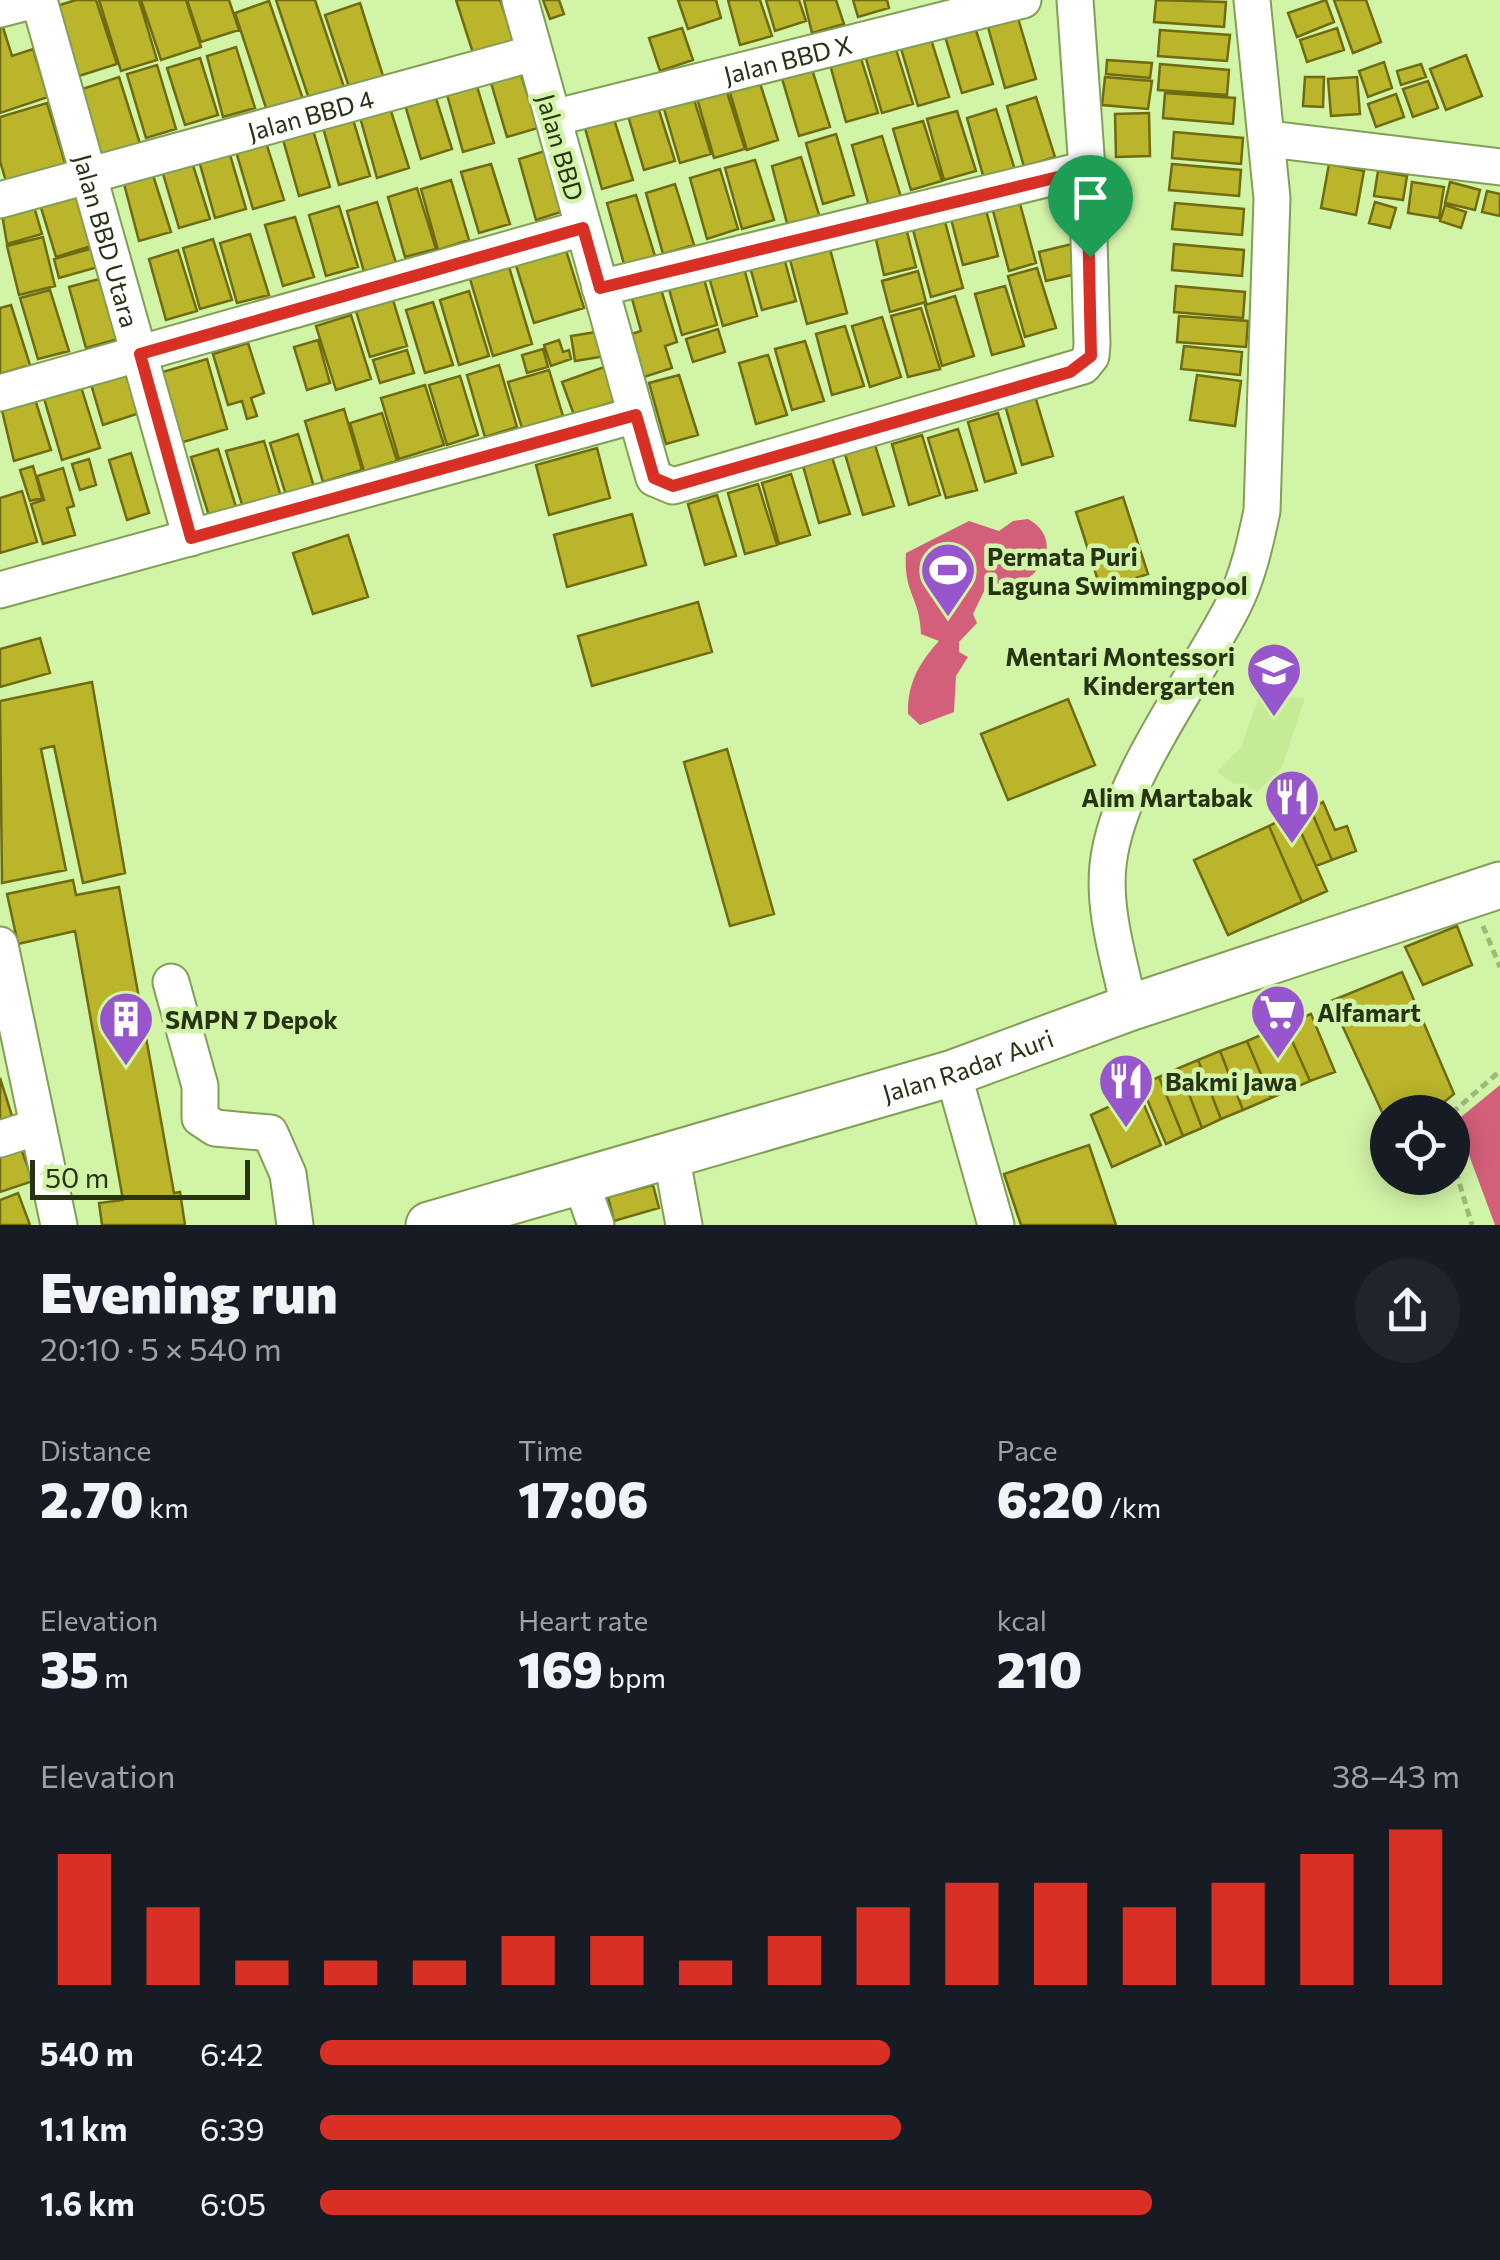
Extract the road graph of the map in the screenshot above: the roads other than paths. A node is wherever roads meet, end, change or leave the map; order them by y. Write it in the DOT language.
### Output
graph roads {
  1 [pos="37,0"];
  2 [pos="520,0"];
  3 [pos="1023,0"];
  4 [pos="1074,0"];
  5 [pos="1252,0"];
  6 [pos="0,10"];
  7 [pos="534,53"];
  8 [pos="553,118"];
  9 [pos="1270,140"];
  10 [pos="1500,167"];
  11 [pos="1087,170"];
  12 [pos="89,175"];
  13 [pos="0,200"];
  14 [pos="583,228"];
  15 [pos="600,288"];
  16 [pos="140,354"];
  17 [pos="0,392"];
  18 [pos="636,415"];
  19 [pos="191,538"];
  20 [pos="0,590"];
  21 [pos="1500,885"];
  22 [pos="1,960"];
  23 [pos="170,982"];
  24 [pos="1129,1008"];
  25 [pos="953,1072"];
  26 [pos="37,1127"];
  27 [pos="0,1139"];
  28 [pos="670,1154"];
  29 [pos="580,1180"];
  30 [pos="59,1225"];
  31 [pos="295,1225"];
  32 [pos="429,1225"];
  33 [pos="596,1225"];
  34 [pos="684,1225"];
  35 [pos="996,1225"];
  1 -- 6 [label="street"];
  1 -- 12 [label="street, Jalan BBD Utara"];
  2 -- 7 [label="street, Jalan BBD"];
  3 -- 8 [label="street, Jalan BBD X"];
  4 -- 11 [label="street"];
  5 -- 9 [label="street"];
  7 -- 8 [label="street, Jalan BBD"];
  7 -- 12 [label="street, Jalan BBD 4"];
  8 -- 14 [label="street, Jalan BBD"];
  9 -- 10 [label="street"];
  9 -- 24 [label="street"];
  11 -- 15 [label="street"];
  11 -- 18 [label="street, Jalan BBD"];
  12 -- 13 [label="street, Jalan BBD 4"];
  12 -- 16 [label="street, Jalan BBD Utara"];
  14 -- 15 [label="street, Jalan BBD"];
  14 -- 16 [label="street"];
  15 -- 18 [label="street, Jalan BBD"];
  16 -- 17 [label="street"];
  16 -- 19 [label="street, Jalan BBD Utara"];
  18 -- 19 [label="street"];
  19 -- 20 [label="street"];
  21 -- 24 [label="main road, Jalan Radar Auri"];
  22 -- 26 [label="street"];
  23 -- 31 [label="street"];
  24 -- 25 [label="main road, Jalan Radar Auri"];
  25 -- 28 [label="main road, Jalan Radar Auri"];
  25 -- 35 [label="street"];
  26 -- 27 [label="street"];
  26 -- 30 [label="street"];
  28 -- 29 [label="main road, Jalan Radar Auri"];
  28 -- 34 [label="street"];
  29 -- 32 [label="main road, Jalan Radar Auri"];
  29 -- 33 [label="street"];
}
